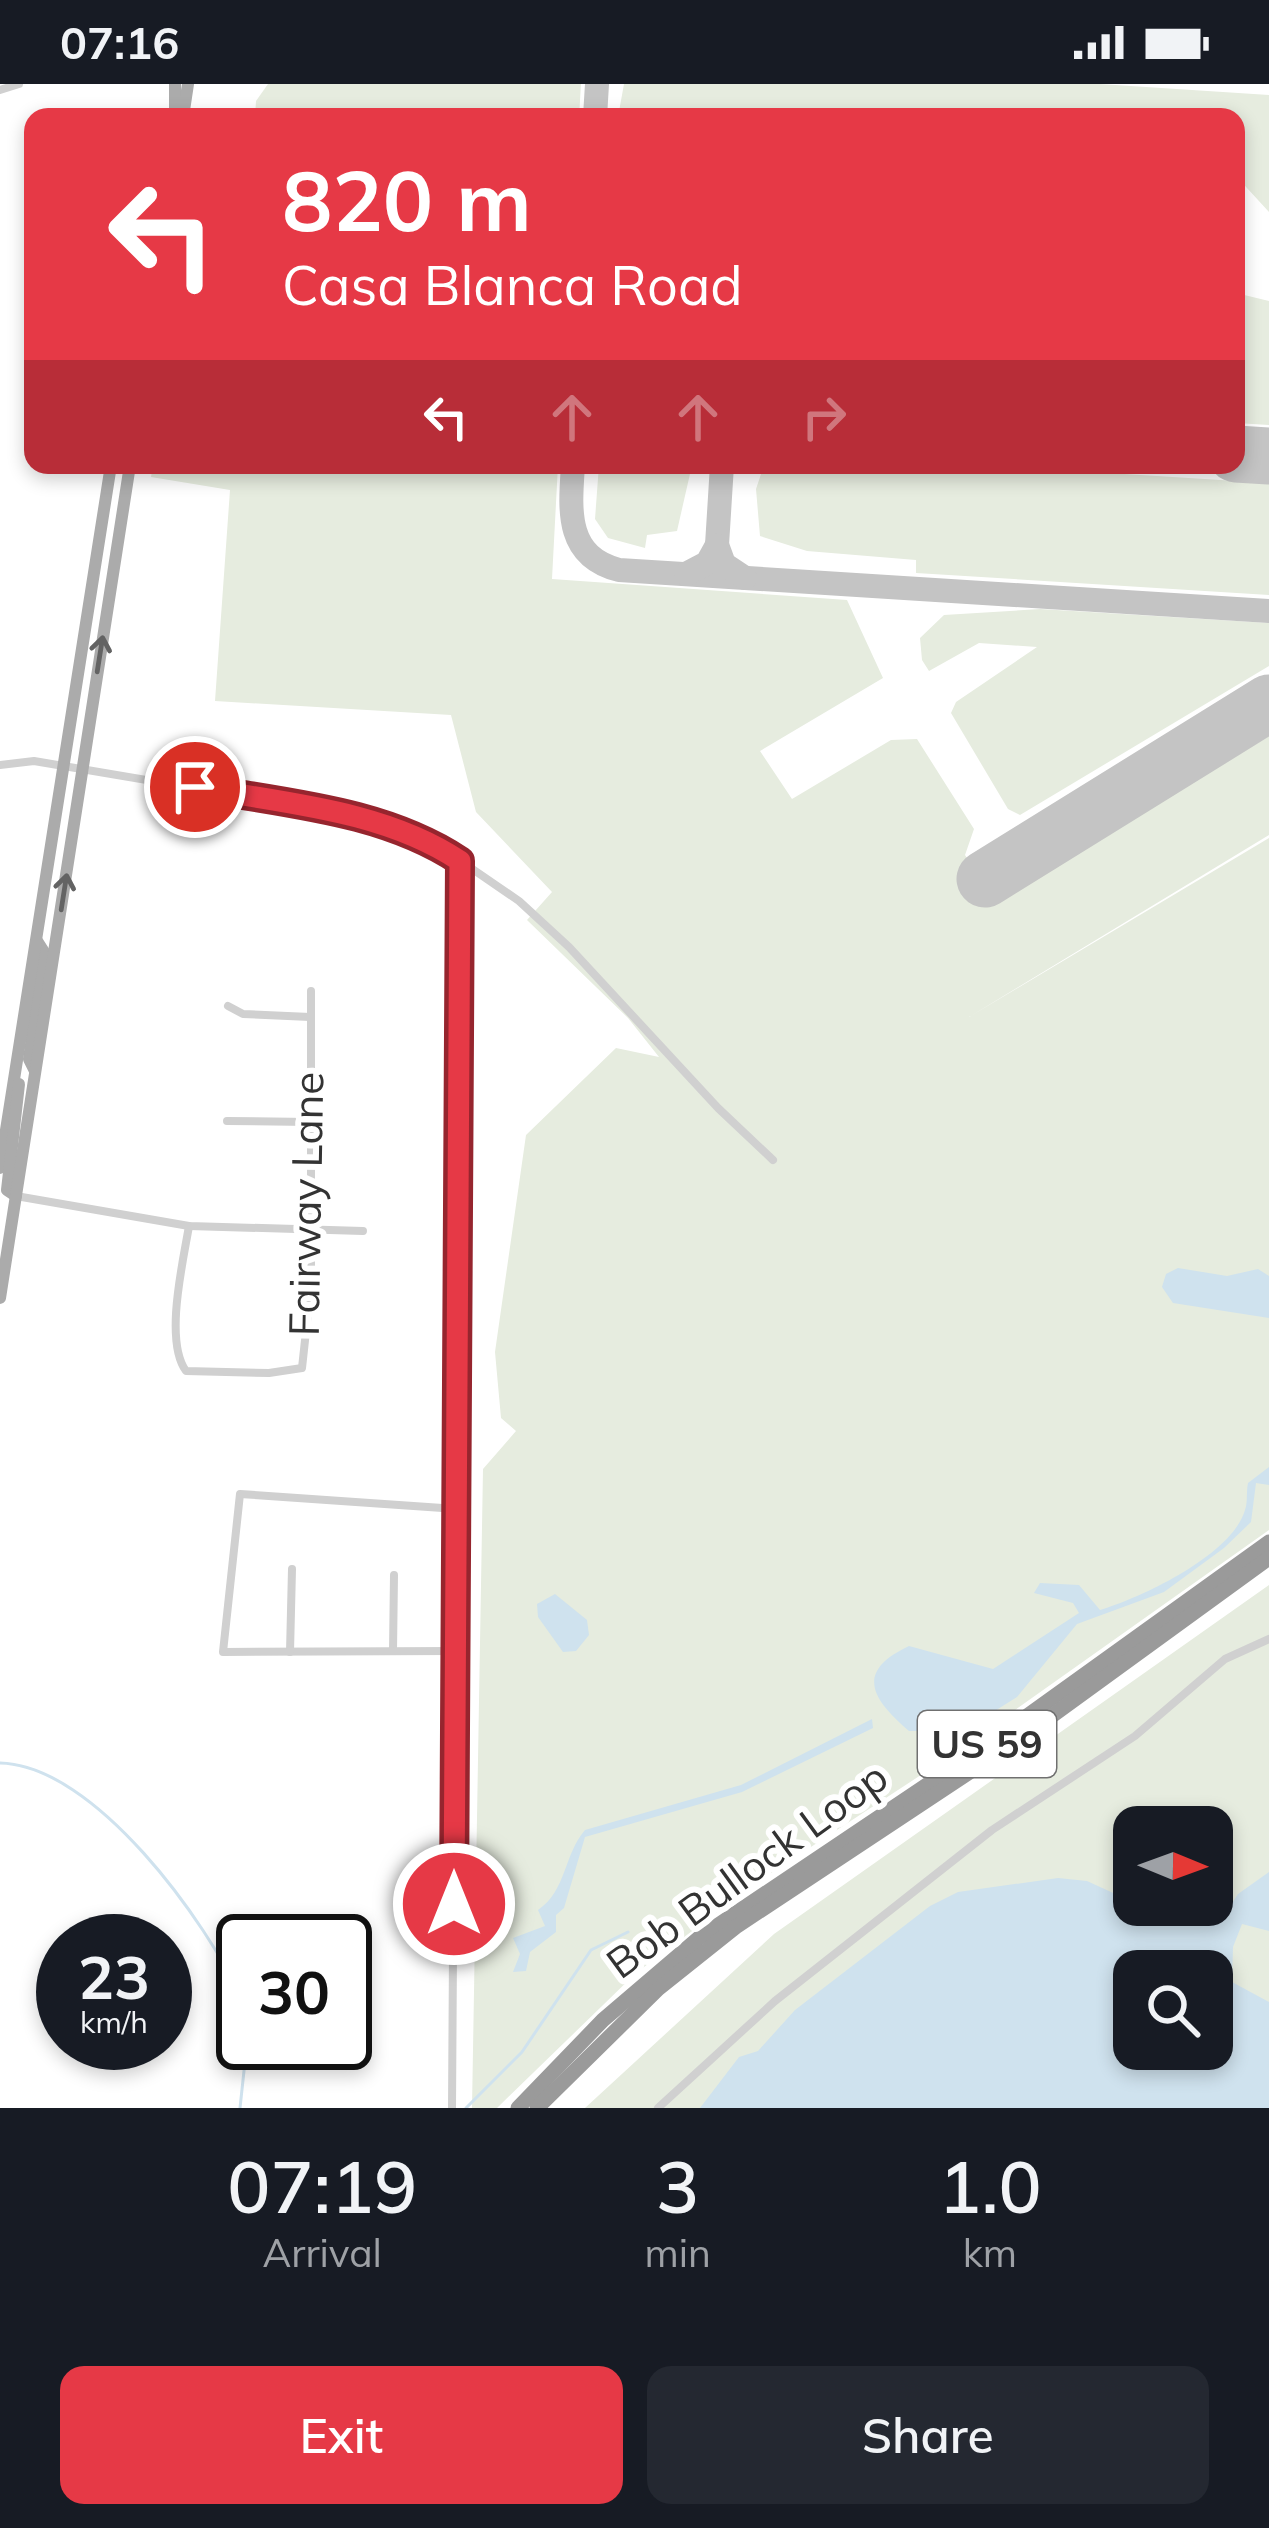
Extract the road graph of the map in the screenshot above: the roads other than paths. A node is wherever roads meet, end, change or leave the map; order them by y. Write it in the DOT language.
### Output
graph roads {
  1 [pos="19,84"];
  2 [pos="0,90"];
  3 [pos="110,474"];
  4 [pos="129,474"];
  5 [pos="0,766"];
  6 [pos="64,766"];
  7 [pos="82,770"];
  8 [pos="460,861"];
  9 [pos="36,940"];
  10 [pos="311,991"];
  11 [pos="229,1006"];
  12 [pos="310,1017"];
  13 [pos="16,1065"];
  14 [pos="35,1072"];
  15 [pos="227,1120"];
  16 [pos="310,1122"];
  17 [pos="772,1160"];
  18 [pos="0,1168"];
  19 [pos="16,1196"];
  20 [pos="189,1226"];
  21 [pos="309,1231"];
  22 [pos="363,1231"];
  23 [pos="0,1298"];
  24 [pos="457,1509"];
  25 [pos="1269,1542"];
  26 [pos="1269,1558"];
  27 [pos="292,1569"];
  28 [pos="394,1575"];
  29 [pos="1269,1639"];
  30 [pos="393,1651"];
  31 [pos="456,1651"];
  32 [pos="290,1652"];
  33 [pos="452,2108"];
  34 [pos="518,2108"];
  35 [pos="537,2108"];
  36 [pos="658,2108"];
  1 -- 2 [label="street"];
  3 -- 6 [label="main road"];
  7 -- 4 [label="main road, one-way"];
  5 -- 6 [label="street"];
  6 -- 7 [label="street"];
  6 -- 9 [label="main road"];
  7 -- 8 [label="street"];
  14 -- 7 [label="main road, one-way"];
  8 -- 17 [label="street"];
  8 -- 24 [label="street"];
  9 -- 13 [label="main road"];
  9 -- 14 [label="main road"];
  10 -- 12 [label="street, Fairway Lane"];
  11 -- 12 [label="street"];
  12 -- 16 [label="street, Fairway Lane"];
  13 -- 18 [label="main road"];
  13 -- 19 [label="main road"];
  14 -- 19 [label="main road"];
  15 -- 16 [label="street"];
  16 -- 21 [label="street, Fairway Lane"];
  19 -- 20 [label="street"];
  19 -- 23 [label="main road"];
  20 -- 21 [label="street"];
  20 -- 21 [label="street, Fairway Lane"];
  21 -- 22 [label="street"];
  24 -- 31 [label="street"];
  24 -- 32 [label="street"];
  25 -- 34 [label="highway, Bob Bullock Loop / US 59"];
  26 -- 35 [label="highway, Bob Bullock Loop / US 59"];
  27 -- 32 [label="street"];
  28 -- 30 [label="street"];
  29 -- 36 [label="street"];
  30 -- 31 [label="street"];
  30 -- 32 [label="street"];
  31 -- 33 [label="street"];
}
